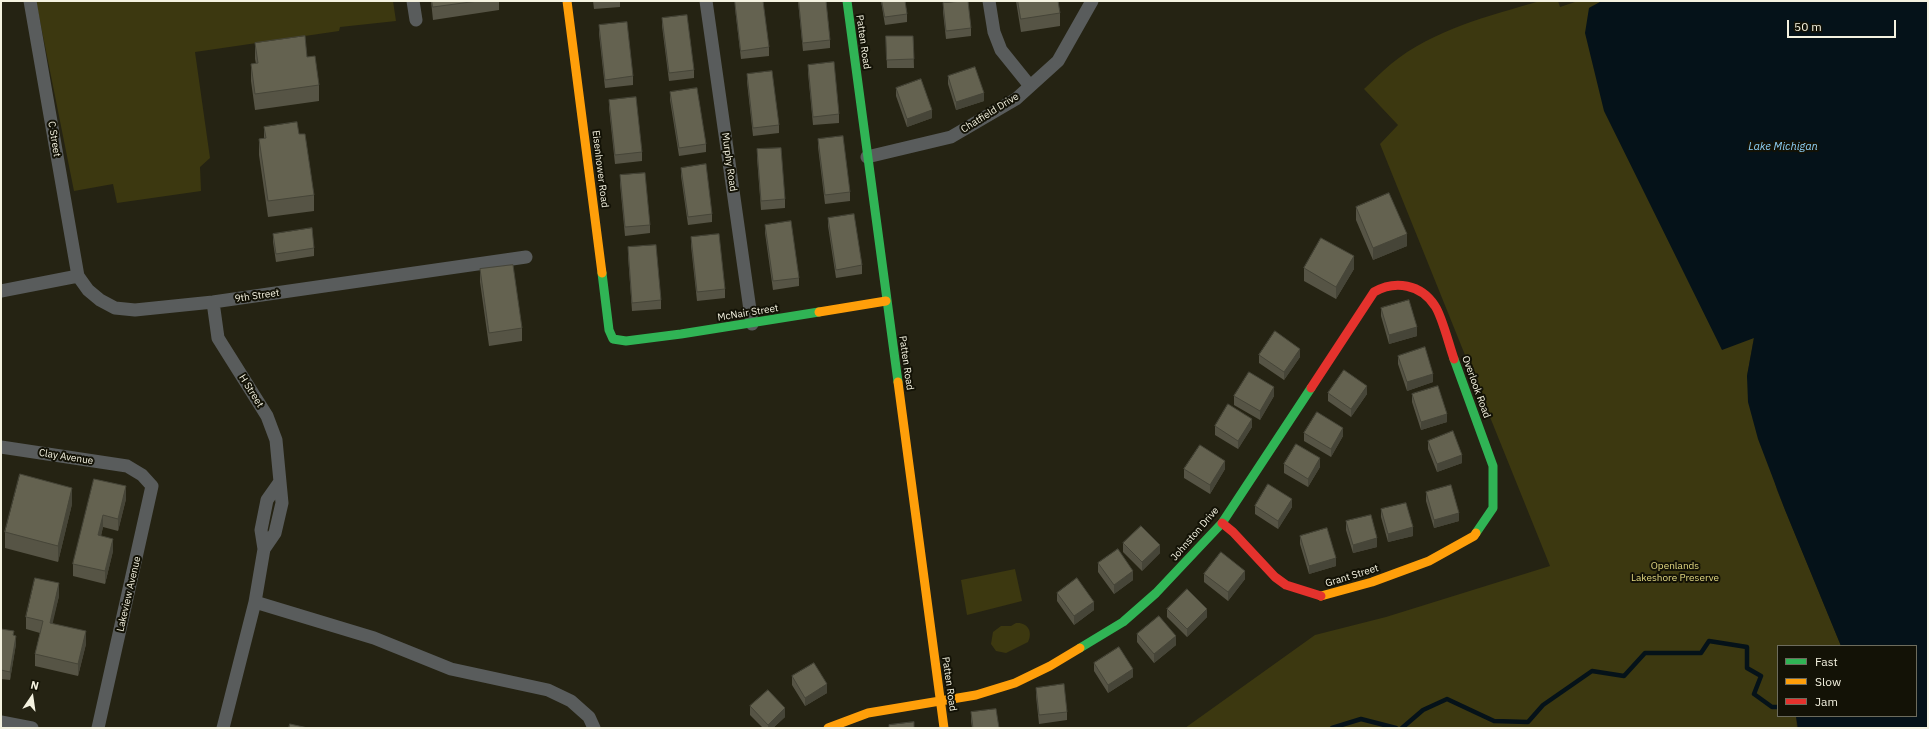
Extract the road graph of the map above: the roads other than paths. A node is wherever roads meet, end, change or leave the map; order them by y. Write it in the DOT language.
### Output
graph roads {
  1 [pos="30,1"];
  2 [pos="413,1"];
  3 [pos="567,1"];
  4 [pos="706,1"];
  5 [pos="847,1"];
  6 [pos="989,1"];
  7 [pos="1092,1"];
  8 [pos="416,20"];
  9 [pos="1030,86"];
  10 [pos="867,157"];
  11 [pos="526,258"];
  12 [pos="78,276"];
  13 [pos="1409,286"];
  14 [pos="1,291"];
  15 [pos="886,301"];
  16 [pos="213,302"];
  17 [pos="752,324"];
  18 [pos="613,339"];
  19 [pos="1,447"];
  20 [pos="131,468"];
  21 [pos="1493,508"];
  22 [pos="1222,523"];
  23 [pos="255,602"];
  24 [pos="940,701"];
  25 [pos="1,722"];
  26 [pos="32,728"];
  27 [pos="98,728"];
  28 [pos="223,728"];
  29 [pos="594,728"];
  30 [pos="828,728"];
  31 [pos="944,728"];
  1 -- 12 [label="street, C Street"];
  2 -- 8 [label="street"];
  3 -- 18 [label="street, Eisenhower Road"];
  4 -- 17 [label="street, Murphy Road"];
  5 -- 10 [label="street, Patten Road"];
  6 -- 9 [label="street"];
  7 -- 9 [label="street, Chatfield Drive"];
  9 -- 10 [label="street, Chatfield Drive"];
  10 -- 15 [label="street, Patten Road"];
  11 -- 16 [label="street, 9th Street"];
  12 -- 14 [label="street"];
  12 -- 16 [label="street, 9th Street"];
  13 -- 21 [label="street, Overlook Road"];
  13 -- 22 [label="street, Johnston Drive"];
  15 -- 17 [label="street, McNair Street"];
  15 -- 24 [label="street, Patten Road"];
  16 -- 23 [label="street, H Street"];
  17 -- 18 [label="street, McNair Street"];
  19 -- 20 [label="street, Clay Avenue"];
  20 -- 27 [label="street, Lakeview Avenue"];
  21 -- 22 [label="street, Grant Street"];
  22 -- 24 [label="street, Johnston Drive"];
  23 -- 28 [label="street, H Street"];
  23 -- 29 [label="street"];
  24 -- 30 [label="street, Johnston Drive"];
  24 -- 31 [label="street, Patten Road"];
  25 -- 26 [label="street"];
}
